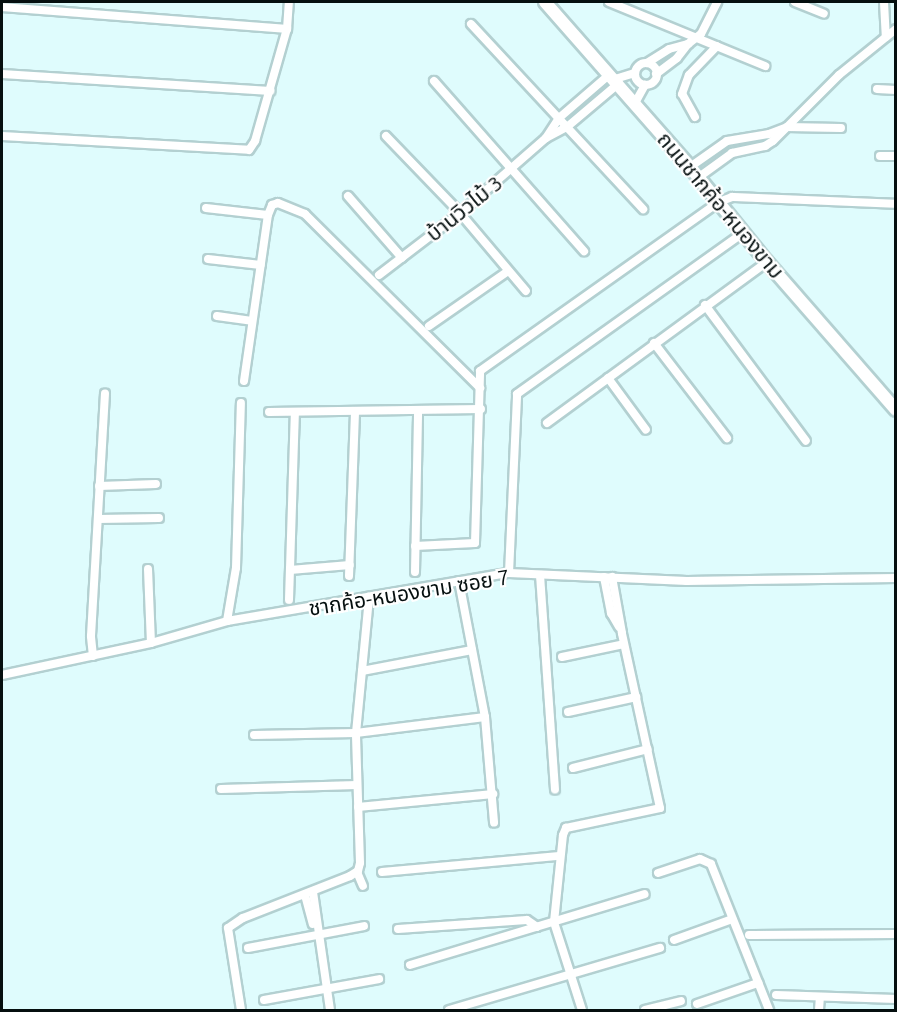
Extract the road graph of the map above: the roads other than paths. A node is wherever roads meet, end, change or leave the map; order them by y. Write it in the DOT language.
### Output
graph roads {
  1 [pos="289,2"];
  2 [pos="545,2"];
  3 [pos="609,2"];
  4 [pos="717,2"];
  5 [pos="795,2"];
  6 [pos="884,2"];
  7 [pos="2,7"];
  8 [pos="824,14"];
  9 [pos="471,24"];
  10 [pos="287,29"];
  11 [pos="896,29"];
  12 [pos="886,37"];
  13 [pos="696,38"];
  14 [pos="688,44"];
  15 [pos="717,46"];
  16 [pos="647,63"];
  17 [pos="765,66"];
  18 [pos="635,73"];
  19 [pos="2,74"];
  20 [pos="656,74"];
  21 [pos="615,79"];
  22 [pos="434,81"];
  23 [pos="645,84"];
  24 [pos="877,89"];
  25 [pos="896,90"];
  26 [pos="270,91"];
  27 [pos="636,103"];
  28 [pos="695,117"];
  29 [pos="559,118"];
  30 [pos="567,127"];
  31 [pos="787,127"];
  32 [pos="841,128"];
  33 [pos="2,136"];
  34 [pos="386,136"];
  35 [pos="546,138"];
  36 [pos="880,156"];
  37 [pos="896,156"];
  38 [pos="690,167"];
  39 [pos="513,168"];
  40 [pos="699,177"];
  41 [pos="348,196"];
  42 [pos="719,202"];
  43 [pos="896,204"];
  44 [pos="206,208"];
  45 [pos="643,209"];
  46 [pos="460,213"];
  47 [pos="268,215"];
  48 [pos="743,233"];
  49 [pos="584,251"];
  50 [pos="402,258"];
  51 [pos="208,259"];
  52 [pos="767,262"];
  53 [pos="261,265"];
  54 [pos="508,271"];
  55 [pos="379,275"];
  56 [pos="526,291"];
  57 [pos="705,306"];
  58 [pos="217,316"];
  59 [pos="252,321"];
  60 [pos="429,326"];
  61 [pos="654,343"];
  62 [pos="608,378"];
  63 [pos="243,381"];
  64 [pos="480,388"];
  65 [pos="105,393"];
  66 [pos="241,403"];
  67 [pos="481,409"];
  68 [pos="896,410"];
  69 [pos="418,411"];
  70 [pos="269,412"];
  71 [pos="295,412"];
  72 [pos="355,413"];
  73 [pos="547,423"];
  74 [pos="646,430"];
  75 [pos="727,438"];
  76 [pos="806,441"];
  77 [pos="156,484"];
  78 [pos="99,486"];
  79 [pos="159,518"];
  80 [pos="98,519"];
  81 [pos="416,546"];
  82 [pos="350,565"];
  83 [pos="148,569"];
  84 [pos="290,570"];
  85 [pos="415,572"];
  86 [pos="509,573"];
  87 [pos="540,575"];
  88 [pos="349,576"];
  89 [pos="608,577"];
  90 [pos="896,578"];
  91 [pos="459,581"];
  92 [pos="369,597"];
  93 [pos="290,600"];
  94 [pos="227,621"];
  95 [pos="151,644"];
  96 [pos="624,644"];
  97 [pos="472,650"];
  98 [pos="93,656"];
  99 [pos="562,657"];
  100 [pos="362,671"];
  101 [pos="2,675"];
  102 [pos="636,697"];
  103 [pos="568,712"];
  104 [pos="485,717"];
  105 [pos="356,733"];
  106 [pos="254,735"];
  107 [pos="648,749"];
  108 [pos="573,768"];
  109 [pos="357,785"];
  110 [pos="221,789"];
  111 [pos="555,789"];
  112 [pos="493,794"];
  113 [pos="358,807"];
  114 [pos="494,823"];
  115 [pos="559,856"];
  116 [pos="357,872"];
  117 [pos="382,872"];
  118 [pos="658,873"];
  119 [pos="363,886"];
  120 [pos="309,893"];
  121 [pos="645,894"];
  122 [pos="732,920"];
  123 [pos="554,922"];
  124 [pos="364,926"];
  125 [pos="537,927"];
  126 [pos="398,929"];
  127 [pos="896,934"];
  128 [pos="317,935"];
  129 [pos="749,935"];
  130 [pos="674,940"];
  131 [pos="248,948"];
  132 [pos="660,948"];
  133 [pos="410,965"];
  134 [pos="571,974"];
  135 [pos="379,979"];
  136 [pos="758,983"];
  137 [pos="326,988"];
  138 [pos="776,994"];
  139 [pos="820,997"];
  140 [pos="896,999"];
  141 [pos="264,1000"];
  142 [pos="681,1001"];
  143 [pos="697,1004"];
  144 [pos="241,1011"];
  145 [pos="330,1011"];
  146 [pos="449,1011"];
  147 [pos="582,1011"];
  148 [pos="645,1011"];
  149 [pos="769,1011"];
  150 [pos="819,1011"];
  1 -- 10 [label="street"];
  2 -- 21 [label="street, ถนนชากค้อ-หนองขาม"];
  3 -- 13 [label="street"];
  4 -- 13 [label="street"];
  5 -- 8 [label="street"];
  6 -- 12 [label="street"];
  7 -- 10 [label="street"];
  9 -- 29 [label="street"];
  10 -- 26 [label="street"];
  11 -- 12 [label="street"];
  12 -- 31 [label="street"];
  13 -- 14 [label="street"];
  13 -- 15 [label="street"];
  14 -- 16 [label="street"];
  14 -- 20 [label="street"];
  15 -- 17 [label="street"];
  15 -- 28 [label="street"];
  16 -- 18 [label="street"];
  16 -- 20 [label="street"];
  18 -- 21 [label="street"];
  18 -- 23 [label="street"];
  19 -- 26 [label="street"];
  20 -- 23 [label="street"];
  21 -- 27 [label="street, ถนนชากค้อ-หนองขาม"];
  21 -- 29 [label="street, บ้านวิวไม้ 3"];
  21 -- 30 [label="street, บ้านวิวไม้ 3"];
  22 -- 39 [label="street"];
  23 -- 27 [label="street"];
  24 -- 25 [label="street"];
  26 -- 33 [label="street"];
  27 -- 38 [label="street, ถนนชากค้อ-หนองขาม"];
  29 -- 30 [label="street"];
  29 -- 35 [label="street, บ้านวิวไม้ 3"];
  30 -- 35 [label="street, บ้านวิวไม้ 3"];
  30 -- 45 [label="street"];
  31 -- 32 [label="street"];
  31 -- 38 [label="street"];
  31 -- 40 [label="street"];
  34 -- 46 [label="street"];
  35 -- 39 [label="street, บ้านวิวไม้ 3"];
  36 -- 37 [label="street"];
  38 -- 40 [label="street, ถนนชากค้อ-หนองขาม"];
  39 -- 46 [label="street, บ้านวิวไม้ 3"];
  39 -- 49 [label="street"];
  40 -- 42 [label="street, ถนนชากค้อ-หนองขาม"];
  41 -- 50 [label="street"];
  42 -- 43 [label="street"];
  42 -- 48 [label="street, ถนนชากค้อ-หนองขาม"];
  42 -- 64 [label="street"];
  44 -- 47 [label="street"];
  46 -- 50 [label="street, บ้านวิวไม้ 3"];
  46 -- 54 [label="street"];
  47 -- 53 [label="street"];
  47 -- 64 [label="street"];
  48 -- 52 [label="street, ถนนชากค้อ-หนองขาม"];
  48 -- 86 [label="street"];
  50 -- 55 [label="street, บ้านวิวไม้ 3"];
  51 -- 53 [label="street"];
  52 -- 57 [label="street"];
  52 -- 68 [label="street, ถนนชากค้อ-หนองขาม"];
  53 -- 59 [label="street"];
  54 -- 56 [label="street"];
  54 -- 60 [label="street"];
  57 -- 61 [label="street"];
  57 -- 76 [label="street"];
  58 -- 59 [label="street"];
  59 -- 63 [label="street"];
  61 -- 62 [label="street"];
  61 -- 75 [label="street"];
  62 -- 73 [label="street"];
  62 -- 74 [label="street"];
  64 -- 67 [label="street"];
  65 -- 78 [label="street"];
  66 -- 94 [label="street"];
  67 -- 69 [label="street"];
  67 -- 81 [label="street"];
  69 -- 72 [label="street"];
  69 -- 81 [label="street"];
  70 -- 71 [label="street"];
  71 -- 72 [label="street"];
  71 -- 84 [label="street"];
  72 -- 82 [label="street"];
  77 -- 78 [label="street"];
  78 -- 80 [label="street"];
  79 -- 80 [label="street"];
  80 -- 98 [label="street"];
  81 -- 85 [label="street"];
  82 -- 84 [label="street"];
  82 -- 88 [label="street"];
  83 -- 95 [label="street"];
  84 -- 93 [label="street"];
  86 -- 87 [label="street, ชากค้อ-หนองขาม ซอย 7"];
  86 -- 91 [label="street, ชากค้อ-หนองขาม ซอย 7"];
  87 -- 89 [label="street, ชากค้อ-หนองขาม ซอย 7"];
  87 -- 111 [label="street"];
  89 -- 90 [label="street, ชากค้อ-หนองขาม ซอย 7"];
  89 -- 96 [label="street"];
  91 -- 92 [label="street, ชากค้อ-หนองขาม ซอย 7"];
  91 -- 97 [label="street"];
  92 -- 94 [label="street, ชากค้อ-หนองขาม ซอย 7"];
  92 -- 100 [label="street"];
  94 -- 95 [label="street, ชากค้อ-หนองขาม ซอย 7"];
  95 -- 98 [label="street, ชากค้อ-หนองขาม ซอย 7"];
  96 -- 99 [label="street"];
  96 -- 102 [label="street"];
  97 -- 100 [label="street"];
  97 -- 104 [label="street"];
  98 -- 101 [label="street, ชากค้อ-หนองขาม ซอย 7"];
  100 -- 105 [label="street"];
  102 -- 103 [label="street"];
  102 -- 107 [label="street"];
  104 -- 105 [label="street"];
  104 -- 112 [label="street"];
  105 -- 106 [label="street"];
  105 -- 109 [label="street"];
  107 -- 108 [label="street"];
  107 -- 115 [label="street"];
  109 -- 110 [label="street"];
  109 -- 113 [label="street"];
  112 -- 113 [label="street"];
  112 -- 114 [label="street"];
  113 -- 116 [label="street"];
  115 -- 117 [label="street"];
  115 -- 123 [label="street"];
  116 -- 119 [label="street"];
  116 -- 120 [label="street"];
  118 -- 122 [label="street"];
  120 -- 128 [label="street"];
  120 -- 144 [label="street"];
  121 -- 123 [label="street"];
  122 -- 130 [label="street"];
  122 -- 136 [label="street"];
  123 -- 125 [label="street"];
  123 -- 134 [label="street"];
  124 -- 128 [label="street"];
  125 -- 126 [label="street"];
  125 -- 133 [label="street"];
  127 -- 129 [label="street"];
  128 -- 131 [label="street"];
  128 -- 137 [label="street"];
  132 -- 134 [label="street"];
  134 -- 146 [label="street"];
  134 -- 147 [label="street"];
  135 -- 137 [label="street"];
  136 -- 143 [label="street"];
  136 -- 149 [label="street"];
  137 -- 141 [label="street"];
  137 -- 145 [label="street"];
  138 -- 139 [label="street"];
  139 -- 140 [label="street"];
  139 -- 150 [label="street"];
  142 -- 148 [label="street"];
}
